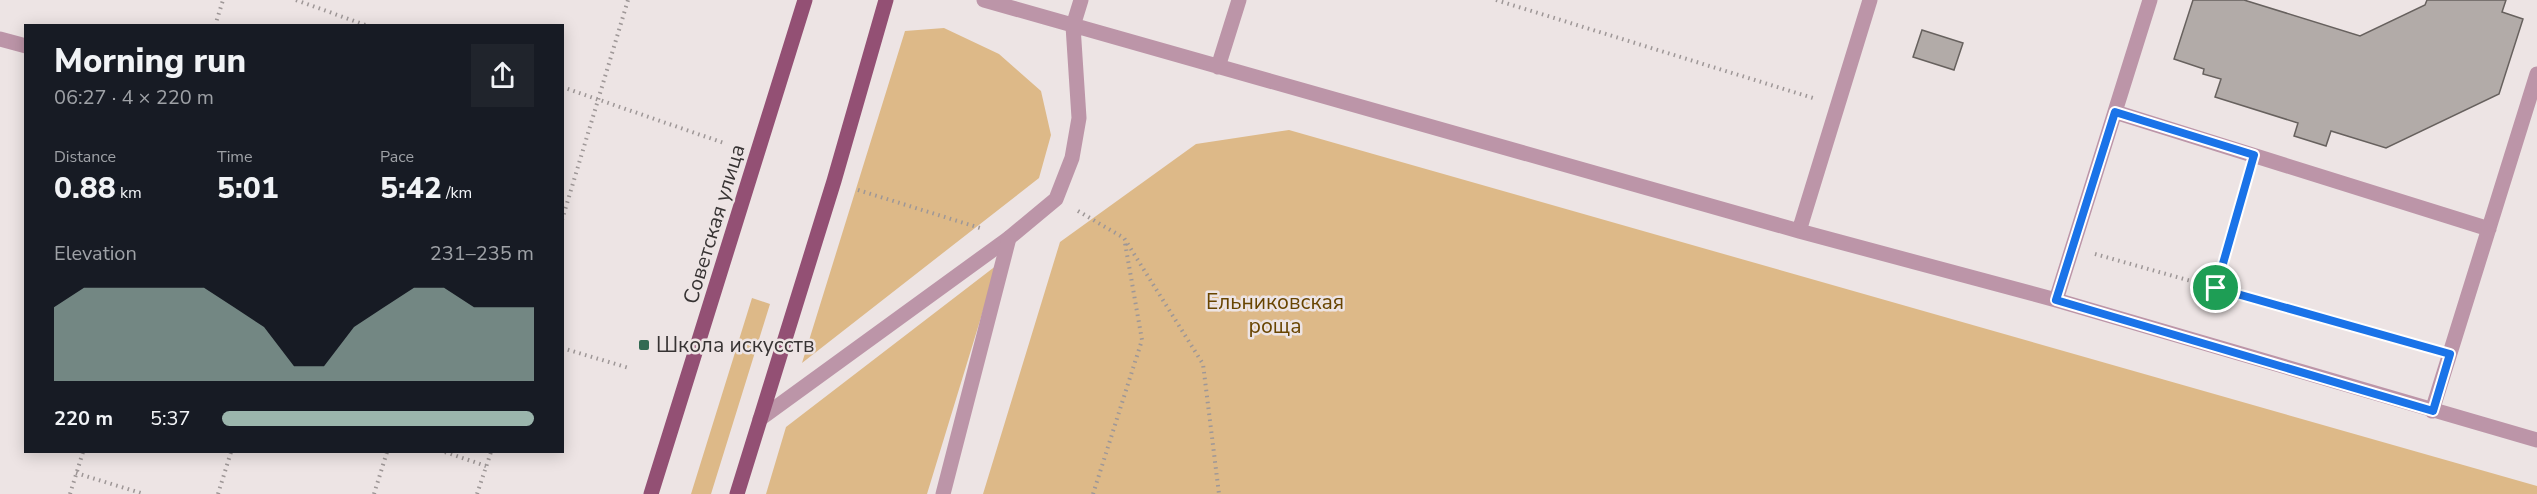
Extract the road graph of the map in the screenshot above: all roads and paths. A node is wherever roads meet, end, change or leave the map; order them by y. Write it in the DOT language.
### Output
graph roads {
  1 [pos="223,0"];
  2 [pos="296,0"];
  3 [pos="628,0"];
  4 [pos="806,0"];
  5 [pos="886,0"];
  6 [pos="984,0"];
  7 [pos="1081,0"];
  8 [pos="1239,0"];
  9 [pos="1496,0"];
  10 [pos="1870,0"];
  11 [pos="2150,0"];
  12 [pos="216,24"];
  13 [pos="359,24"];
  14 [pos="1073,26"];
  15 [pos="0,39"];
  16 [pos="24,45"];
  17 [pos="1218,67"];
  18 [pos="2537,74"];
  19 [pos="564,88"];
  20 [pos="600,98"];
  21 [pos="1837,106"];
  22 [pos="2115,112"];
  23 [pos="724,143"];
  24 [pos="2254,155"];
  25 [pos="856,189"];
  26 [pos="1056,199"];
  27 [pos="564,214"];
  28 [pos="2489,229"];
  29 [pos="1799,231"];
  30 [pos="1009,238"];
  31 [pos="1124,238"];
  32 [pos="2073,248"];
  33 [pos="2216,288"];
  34 [pos="2056,300"];
  35 [pos="564,349"];
  36 [pos="2450,354"];
  37 [pos="629,368"];
  38 [pos="2433,411"];
  39 [pos="760,419"];
  40 [pos="2537,440"];
  41 [pos="83,453"];
  42 [pos="231,453"];
  43 [pos="387,453"];
  44 [pos="448,453"];
  45 [pos="491,453"];
  46 [pos="486,466"];
  47 [pos="76,473"];
  48 [pos="69,494"];
  49 [pos="144,494"];
  50 [pos="218,494"];
  51 [pos="374,494"];
  52 [pos="477,494"];
  53 [pos="651,494"];
  54 [pos="737,494"];
  55 [pos="943,494"];
  56 [pos="1093,494"];
  57 [pos="1219,494"];
  1 -- 12 [label="path"];
  2 -- 13 [label="path"];
  3 -- 20 [label="path"];
  4 -- 53 [label="main road, Советская улица"];
  5 -- 39 [label="main road"];
  6 -- 14 [label="street"];
  7 -- 14 [label="street"];
  8 -- 17 [label="street"];
  9 -- 21 [label="path"];
  10 -- 21 [label="street"];
  11 -- 22 [label="street"];
  14 -- 17 [label="street"];
  14 -- 26 [label="street"];
  15 -- 16 [label="street"];
  17 -- 29 [label="street"];
  18 -- 28 [label="street"];
  19 -- 20 [label="path"];
  20 -- 23 [label="path"];
  20 -- 27 [label="path"];
  21 -- 29 [label="street"];
  22 -- 24 [label="street"];
  22 -- 32 [label="street"];
  24 -- 28 [label="street"];
  24 -- 33 [label="path"];
  25 -- 30 [label="path"];
  26 -- 30 [label="street"];
  26 -- 31 [label="path"];
  28 -- 36 [label="street"];
  29 -- 34 [label="street"];
  30 -- 39 [label="street"];
  30 -- 55 [label="street"];
  31 -- 56 [label="path"];
  31 -- 57 [label="path"];
  32 -- 33 [label="path"];
  32 -- 34 [label="street"];
  33 -- 36 [label="path"];
  34 -- 38 [label="street"];
  35 -- 37 [label="path"];
  36 -- 38 [label="street"];
  38 -- 40 [label="street"];
  39 -- 54 [label="main road"];
  41 -- 47 [label="path"];
  42 -- 50 [label="path"];
  43 -- 51 [label="path"];
  44 -- 46 [label="path"];
  45 -- 46 [label="path"];
  46 -- 52 [label="path"];
  47 -- 48 [label="path"];
  47 -- 49 [label="path"];
}
